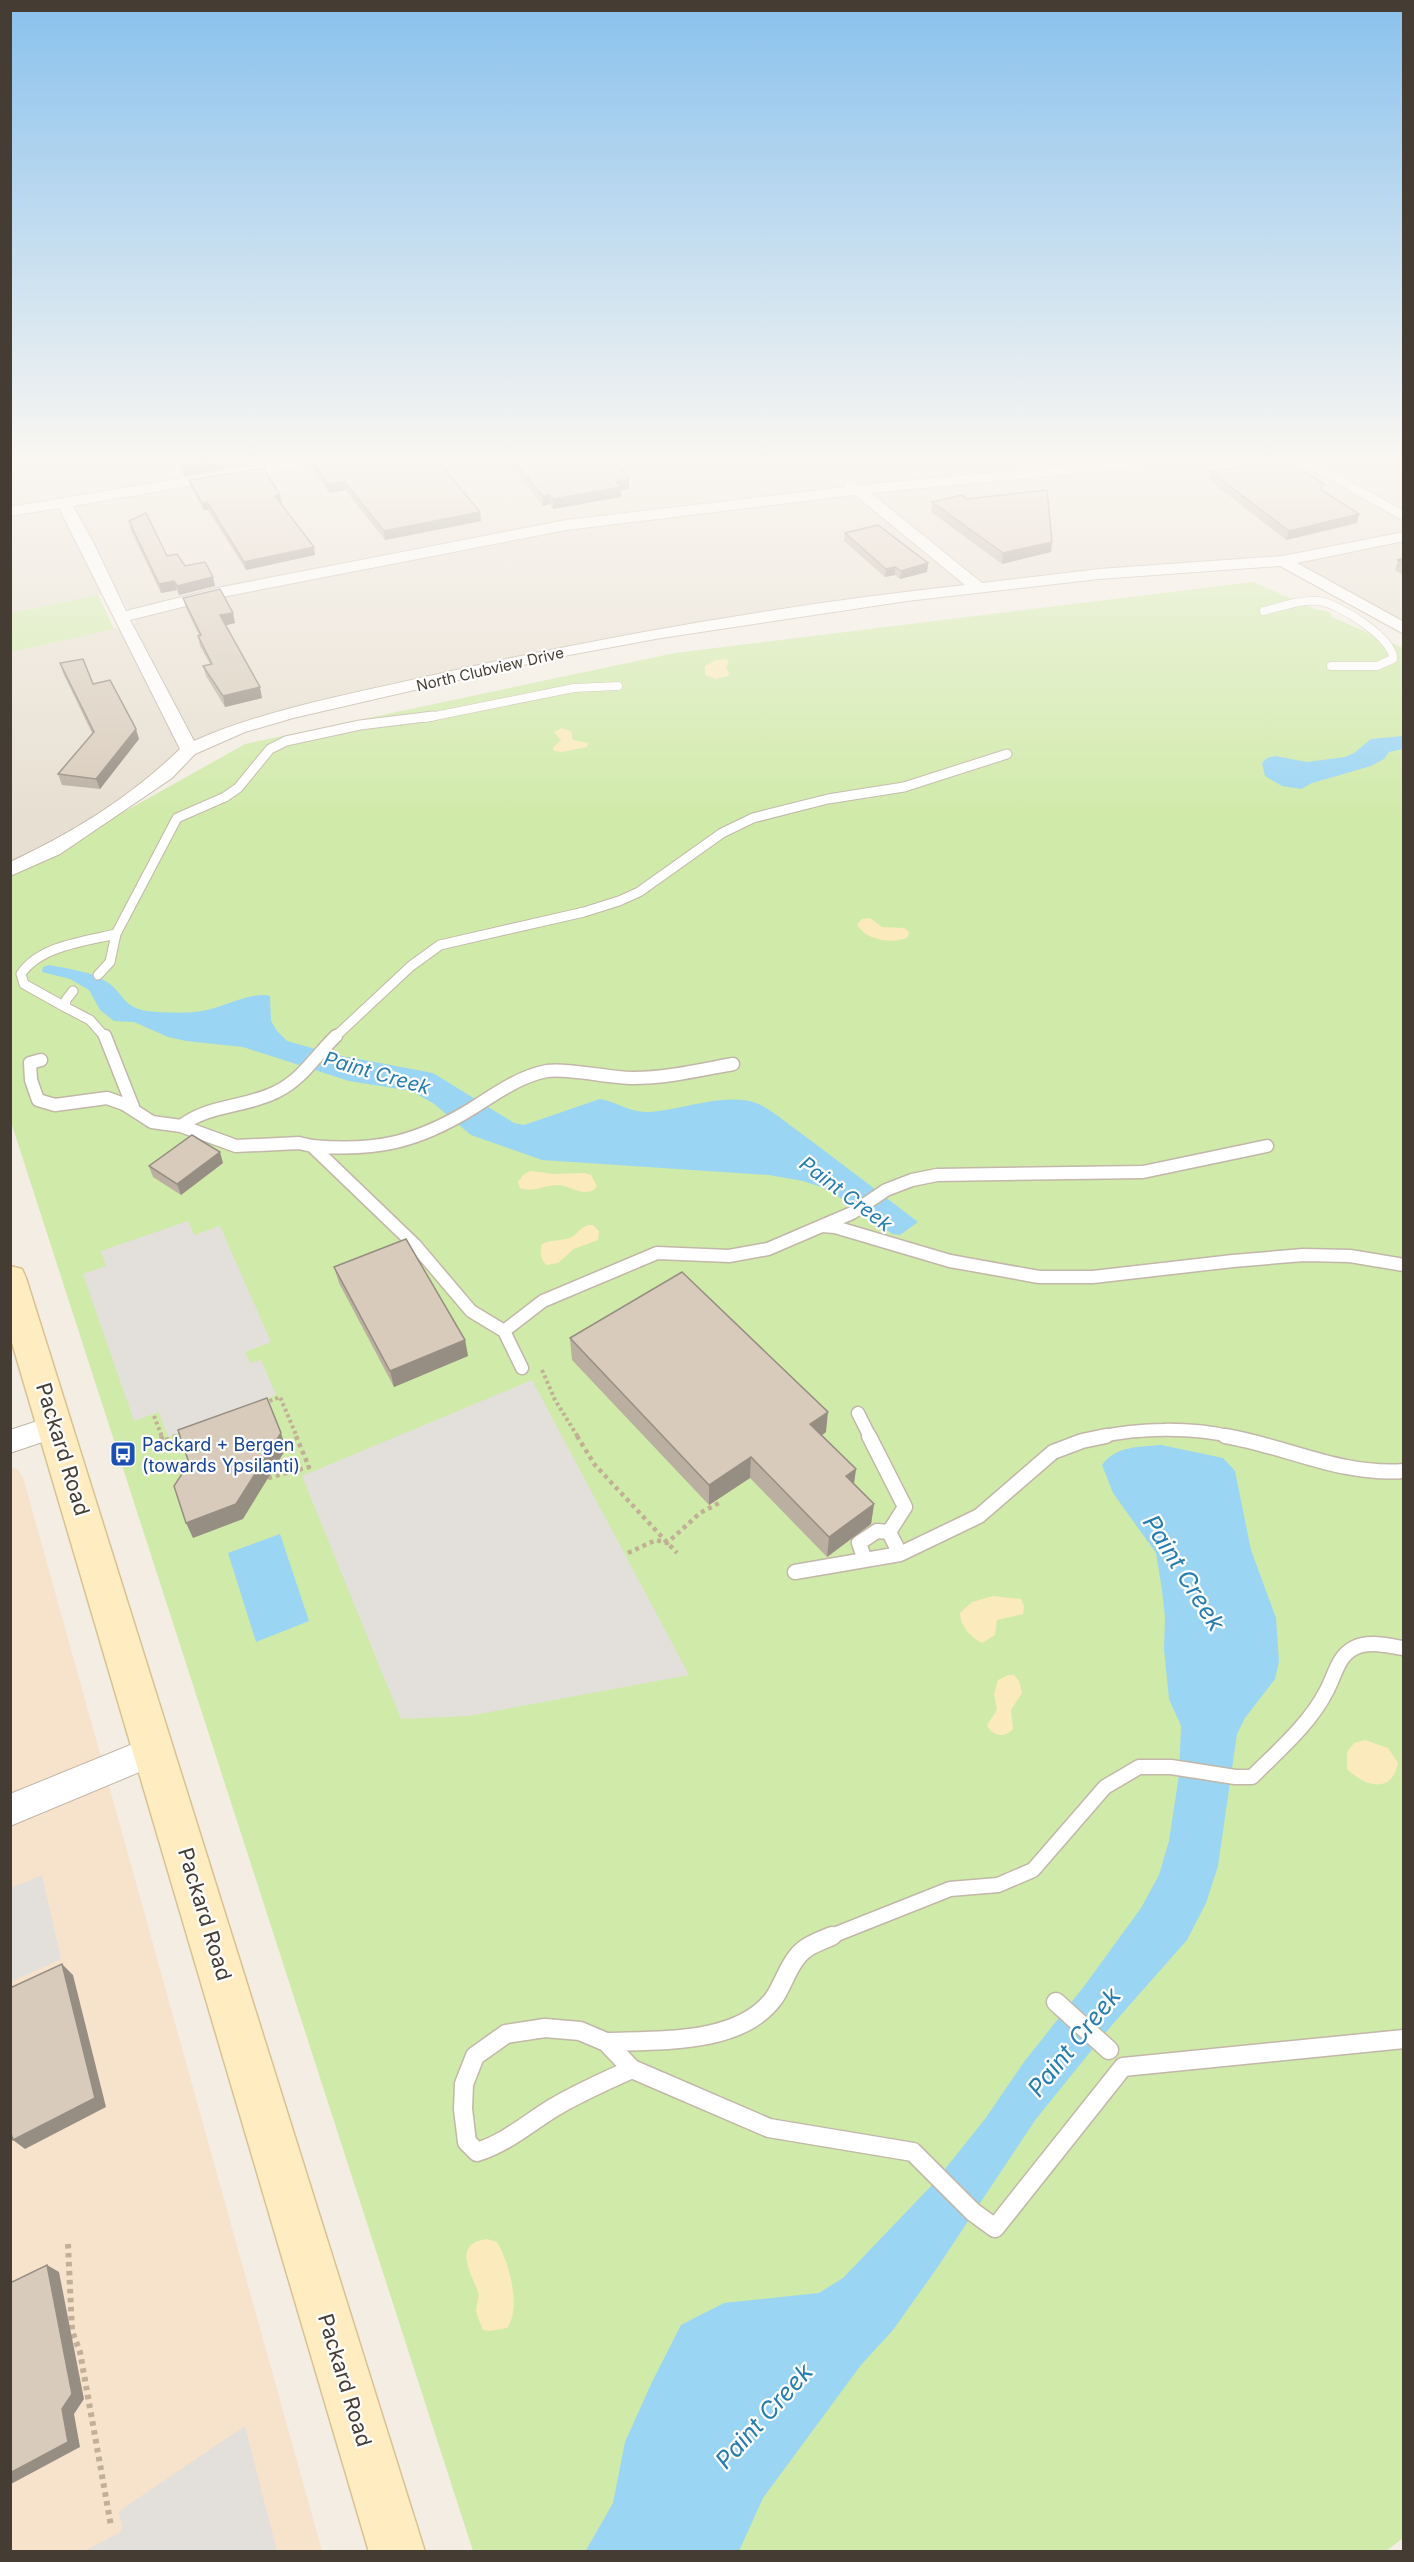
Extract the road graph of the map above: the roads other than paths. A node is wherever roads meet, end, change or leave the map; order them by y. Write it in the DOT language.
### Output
graph roads {
  1 [pos="104,581"];
  2 [pos="281,581"];
  3 [pos="970,581"];
  4 [pos="1043,581"];
  5 [pos="1318,581"];
  6 [pos="979,588"];
  7 [pos="1264,611"];
  8 [pos="121,617"];
  9 [pos="1404,629"];
  10 [pos="1386,663"];
  11 [pos="1404,663"];
  12 [pos="1331,666"];
  13 [pos="618,686"];
  14 [pos="189,750"];
  15 [pos="1007,754"];
  16 [pos="10,870"];
  17 [pos="116,934"];
  18 [pos="98,975"];
  19 [pos="73,991"];
  20 [pos="65,1007"];
  21 [pos="40,1060"];
  22 [pos="733,1064"];
  23 [pos="133,1107"];
  24 [pos="181,1126"];
  25 [pos="312,1146"];
  26 [pos="1267,1146"];
  27 [pos="820,1226"];
  28 [pos="1404,1265"];
  29 [pos="10,1278"];
  30 [pos="504,1331"];
  31 [pos="522,1368"];
  32 [pos="858,1413"];
  33 [pos="56,1425"];
  34 [pos="10,1442"];
  35 [pos="1404,1471"];
  36 [pos="889,1532"];
  37 [pos="900,1554"];
  38 [pos="866,1560"];
  39 [pos="795,1572"];
  40 [pos="1404,1648"];
  41 [pos="155,1750"];
  42 [pos="10,1810"];
  43 [pos="1056,2002"];
  44 [pos="1404,2039"];
  45 [pos="606,2042"];
  46 [pos="1109,2050"];
  47 [pos="632,2069"];
  48 [pos="397,2552"];
  1 -- 8 [label="street"];
  2 -- 8 [label="street"];
  3 -- 6 [label="street"];
  4 -- 6 [label="street, North Clubview Drive"];
  5 -- 9 [label="street"];
  6 -- 14 [label="street, North Clubview Drive"];
  7 -- 10 [label="lane"];
  8 -- 14 [label="street"];
  10 -- 11 [label="lane"];
  10 -- 12 [label="lane"];
  13 -- 17 [label="lane"];
  14 -- 16 [label="street, North Clubview Drive"];
  15 -- 24 [label="lane"];
  17 -- 18 [label="lane"];
  17 -- 20 [label="lane"];
  19 -- 20 [label="lane"];
  20 -- 23 [label="lane"];
  21 -- 23 [label="lane"];
  22 -- 25 [label="lane"];
  23 -- 24 [label="lane"];
  24 -- 25 [label="lane"];
  25 -- 30 [label="lane"];
  26 -- 27 [label="lane"];
  27 -- 28 [label="lane"];
  27 -- 30 [label="lane"];
  29 -- 33 [label="main road, Packard Road"];
  30 -- 31 [label="lane"];
  32 -- 36 [label="lane"];
  33 -- 34 [label="street"];
  33 -- 41 [label="main road, Packard Road"];
  35 -- 37 [label="lane"];
  36 -- 37 [label="lane"];
  36 -- 38 [label="lane"];
  37 -- 38 [label="lane"];
  38 -- 39 [label="lane"];
  40 -- 45 [label="lane"];
  41 -- 42 [label="street"];
  41 -- 48 [label="main road, Packard Road"];
  43 -- 46 [label="lane"];
  44 -- 47 [label="lane"];
  45 -- 47 [label="lane"];
  45 -- 47 [label="lane"];
}
